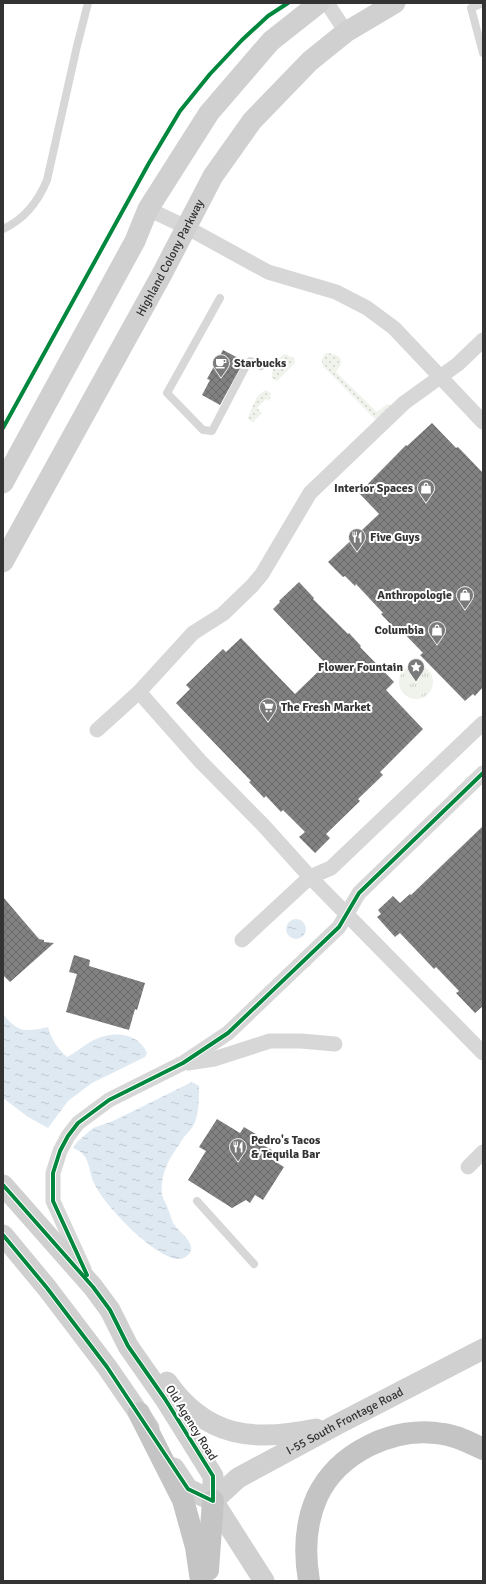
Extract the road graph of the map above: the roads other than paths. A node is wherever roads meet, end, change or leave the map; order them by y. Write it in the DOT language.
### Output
graph roads {
  1 [pos="88,3"];
  2 [pos="319,3"];
  3 [pos="327,3"];
  4 [pos="395,3"];
  5 [pos="483,3"];
  6 [pos="346,32"];
  7 [pos="483,53"];
  8 [pos="148,209"];
  9 [pos="186,227"];
  10 [pos="3,229"];
  11 [pos="220,298"];
  12 [pos="483,340"];
  13 [pos="261,366"];
  14 [pos="440,377"];
  15 [pos="483,422"];
  16 [pos="3,483"];
  17 [pos="3,562"];
  18 [pos="139,692"];
  19 [pos="483,723"];
  20 [pos="97,730"];
  21 [pos="483,773"];
  22 [pos="310,877"];
  23 [pos="346,914"];
  24 [pos="242,940"];
  25 [pos="334,1044"];
  26 [pos="483,1053"];
  27 [pos="183,1063"];
  28 [pos="483,1152"];
  29 [pos="468,1167"];
  30 [pos="3,1185"];
  31 [pos="197,1202"];
  32 [pos="3,1235"];
  33 [pos="254,1264"];
  34 [pos="93,1288"];
  35 [pos="110,1310"];
  36 [pos="483,1349"];
  37 [pos="139,1413"];
  38 [pos="338,1424"];
  39 [pos="483,1449"];
  40 [pos="213,1501"];
  41 [pos="201,1581"];
  42 [pos="207,1581"];
  43 [pos="264,1581"];
  44 [pos="308,1581"];
  1 -- 10 [label="lane"];
  2 -- 8 [label="street"];
  3 -- 6 [label="street"];
  4 -- 6 [label="street, Highland Colony Parkway"];
  5 -- 7 [label="lane"];
  6 -- 9 [label="street, Highland Colony Parkway"];
  8 -- 9 [label="street"];
  8 -- 16 [label="street"];
  9 -- 14 [label="street"];
  9 -- 17 [label="street, Highland Colony Parkway"];
  11 -- 13 [label="lane"];
  12 -- 14 [label="street"];
  14 -- 15 [label="street"];
  14 -- 18 [label="street"];
  18 -- 20 [label="street"];
  18 -- 22 [label="street"];
  19 -- 22 [label="street"];
  21 -- 23 [label="street"];
  22 -- 23 [label="street"];
  22 -- 24 [label="street"];
  23 -- 26 [label="street"];
  23 -- 27 [label="street"];
  25 -- 27 [label="street"];
  27 -- 34 [label="street"];
  28 -- 29 [label="street"];
  30 -- 34 [label="street, Old Agency Road"];
  31 -- 33 [label="lane"];
  32 -- 37 [label="street"];
  34 -- 35 [label="street, Old Agency Road"];
  35 -- 38 [label="street"];
  35 -- 40 [label="street, Old Agency Road"];
  36 -- 38 [label="street, I-55 South Frontage Road"];
  37 -- 40 [label="street"];
  37 -- 41 [label="highway"];
  38 -- 40 [label="street, I-55 South Frontage Road"];
  39 -- 44 [label="highway"];
  40 -- 42 [label="highway"];
  40 -- 43 [label="street"];
}
